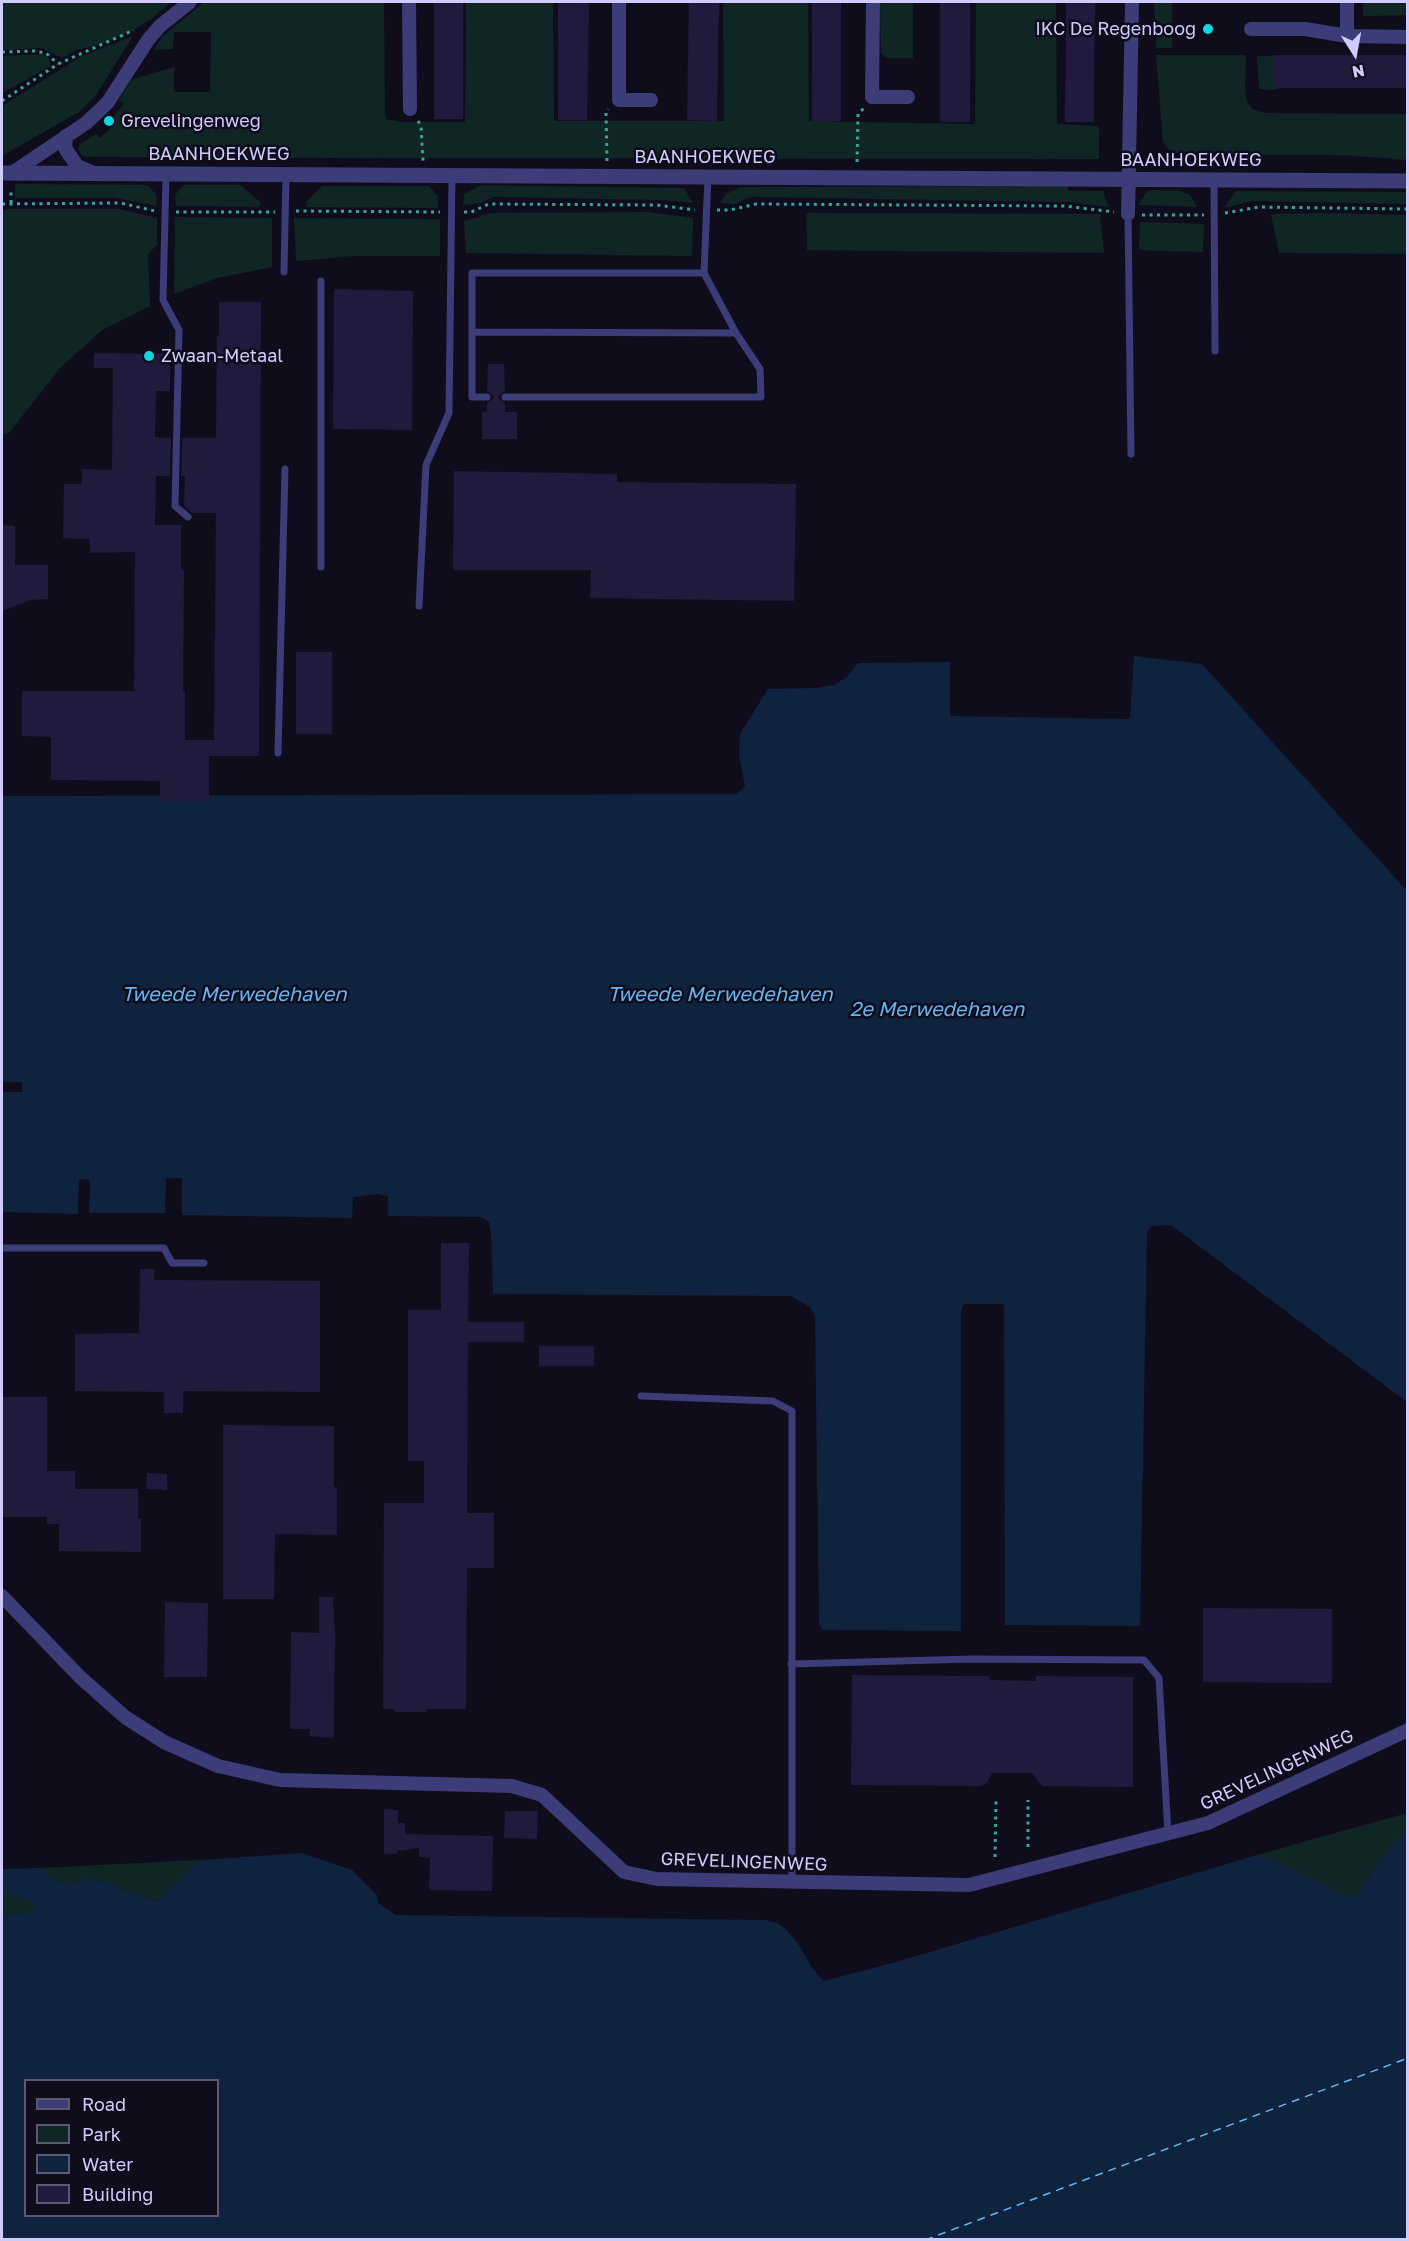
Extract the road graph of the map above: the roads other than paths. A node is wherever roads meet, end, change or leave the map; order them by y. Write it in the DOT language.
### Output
graph roads {
  1 [pos="190,2"];
  2 [pos="409,2"];
  3 [pos="619,2"];
  4 [pos="873,2"];
  5 [pos="1132,2"];
  6 [pos="1347,2"];
  7 [pos="1251,29"];
  8 [pos="1347,36"];
  9 [pos="1407,37"];
  10 [pos="908,97"];
  11 [pos="651,100"];
  12 [pos="410,109"];
  13 [pos="66,136"];
  14 [pos="7,173"];
  15 [pos="94,173"];
  16 [pos="166,174"];
  17 [pos="286,174"];
  18 [pos="452,175"];
  19 [pos="708,176"];
  20 [pos="1130,179"];
  21 [pos="1214,180"];
  22 [pos="1407,181"];
  23 [pos="1128,214"];
  24 [pos="284,272"];
  25 [pos="704,273"];
  26 [pos="321,281"];
  27 [pos="472,332"];
  28 [pos="736,333"];
  29 [pos="1215,351"];
  30 [pos="487,397"];
  31 [pos="505,397"];
  32 [pos="1131,454"];
  33 [pos="285,469"];
  34 [pos="188,517"];
  35 [pos="321,567"];
  36 [pos="419,606"];
  37 [pos="278,753"];
  38 [pos="2,1248"];
  39 [pos="204,1263"];
  40 [pos="641,1396"];
  41 [pos="2,1596"];
  42 [pos="791,1664"];
  43 [pos="1407,1730"];
  44 [pos="1168,1833"];
  45 [pos="792,1881"];
  1 -- 13 [label="street"];
  2 -- 12 [label="street"];
  3 -- 11 [label="street"];
  4 -- 10 [label="street"];
  5 -- 20 [label="street"];
  6 -- 8 [label="street"];
  7 -- 8 [label="street"];
  8 -- 9 [label="street"];
  13 -- 14 [label="street"];
  13 -- 15 [label="street"];
  14 -- 15 [label="street, BAANHOEKWEG"];
  15 -- 16 [label="street, BAANHOEKWEG"];
  16 -- 17 [label="street, BAANHOEKWEG"];
  16 -- 34 [label="lane"];
  17 -- 18 [label="street, BAANHOEKWEG"];
  17 -- 24 [label="lane"];
  18 -- 19 [label="street, BAANHOEKWEG"];
  18 -- 36 [label="lane"];
  19 -- 20 [label="street, BAANHOEKWEG"];
  19 -- 25 [label="lane"];
  20 -- 21 [label="street, BAANHOEKWEG"];
  20 -- 23 [label="street"];
  21 -- 22 [label="street, BAANHOEKWEG"];
  21 -- 29 [label="lane"];
  23 -- 32 [label="lane"];
  25 -- 27 [label="lane"];
  25 -- 28 [label="lane"];
  26 -- 35 [label="lane"];
  27 -- 28 [label="lane"];
  27 -- 30 [label="lane"];
  28 -- 31 [label="lane"];
  33 -- 37 [label="lane"];
  38 -- 39 [label="lane"];
  40 -- 42 [label="lane"];
  41 -- 45 [label="street, GREVELINGENWEG"];
  42 -- 44 [label="lane"];
  42 -- 45 [label="lane"];
  43 -- 44 [label="street, GREVELINGENWEG"];
  44 -- 45 [label="street, GREVELINGENWEG"];
}
